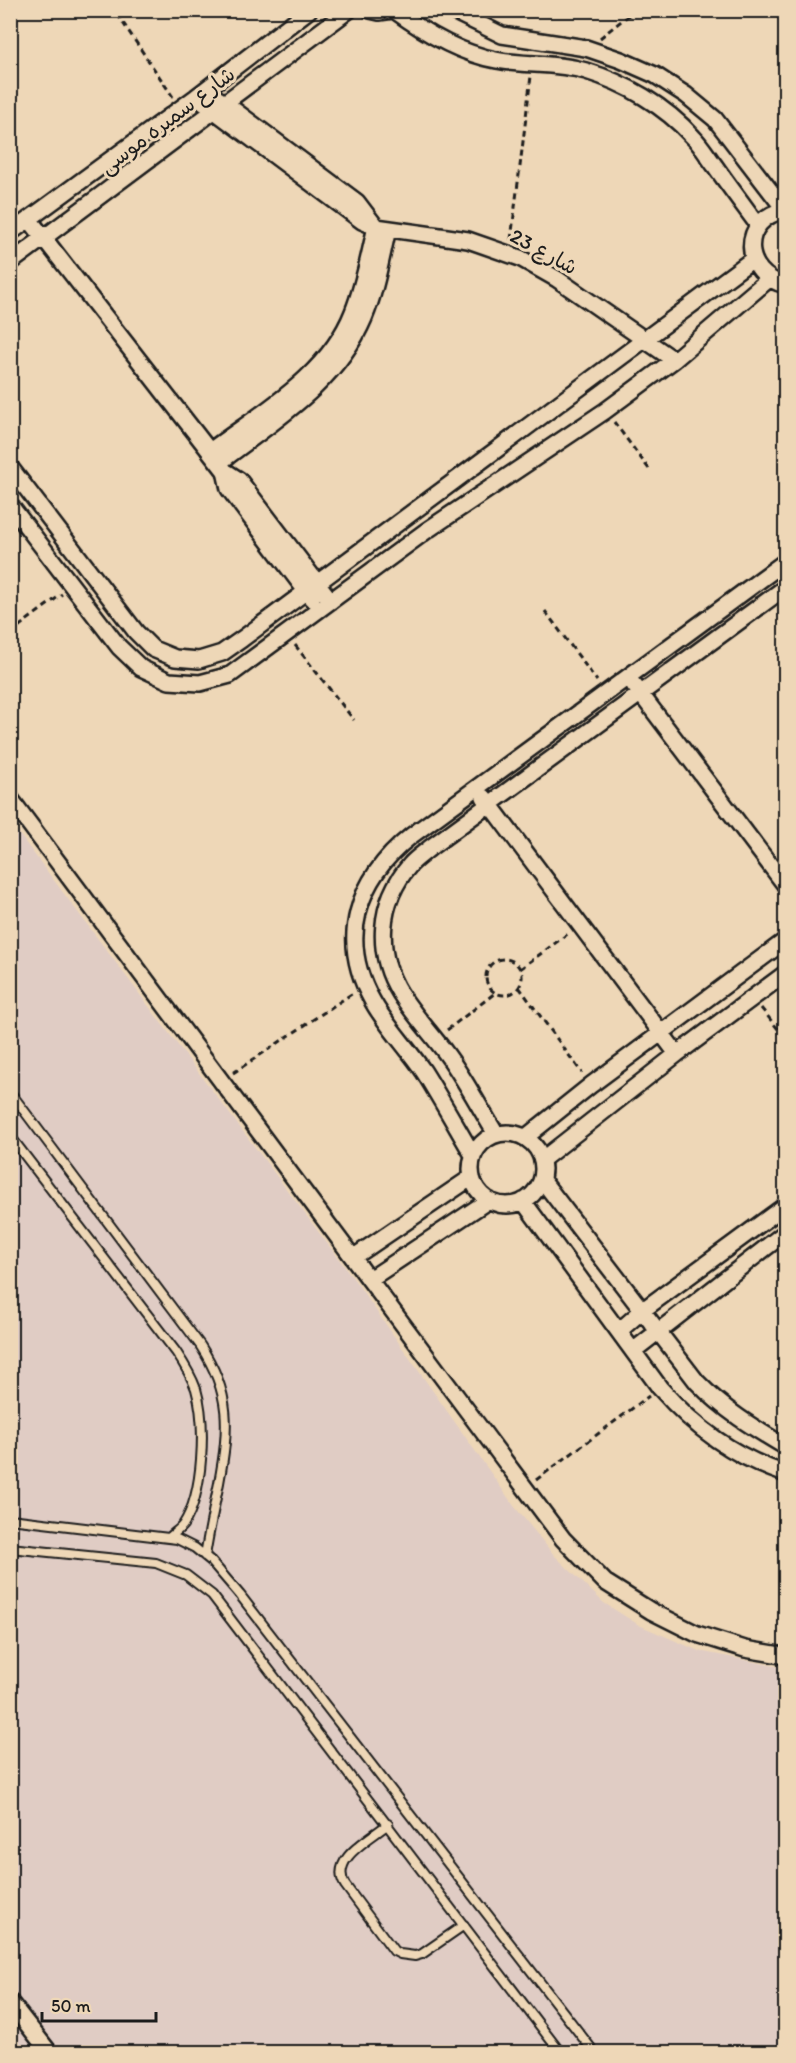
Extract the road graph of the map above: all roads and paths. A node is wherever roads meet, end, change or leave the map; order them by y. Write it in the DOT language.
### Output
graph roads {
  1 [pos="309,10"];
  2 [pos="349,10"];
  3 [pos="370,10"];
  4 [pos="394,10"];
  5 [pos="451,10"];
  6 [pos="635,10"];
  7 [pos="117,14"];
  8 [pos="586,48"];
  9 [pos="533,63"];
  10 [pos="200,94"];
  11 [pos="181,108"];
  12 [pos="220,108"];
  13 [pos="785,210"];
  14 [pos="30,219"];
  15 [pos="758,225"];
  16 [pos="382,228"];
  17 [pos="10,233"];
  18 [pos="44,238"];
  19 [pos="509,254"];
  20 [pos="753,259"];
  21 [pos="10,263"];
  22 [pos="768,279"];
  23 [pos="786,285"];
  24 [pos="645,340"];
  25 [pos="674,360"];
  26 [pos="605,411"];
  27 [pos="218,462"];
  28 [pos="10,467"];
  29 [pos="649,469"];
  30 [pos="10,505"];
  31 [pos="784,565"];
  32 [pos="72,586"];
  33 [pos="786,587"];
  34 [pos="312,588"];
  35 [pos="325,605"];
  36 [pos="545,611"];
  37 [pos="10,633"];
  38 [pos="287,634"];
  39 [pos="628,676"];
  40 [pos="605,693"];
  41 [pos="640,693"];
  42 [pos="354,720"];
  43 [pos="476,787"];
  44 [pos="10,798"];
  45 [pos="489,804"];
  46 [pos="786,886"];
  47 [pos="580,925"];
  48 [pos="786,940"];
  49 [pos="520,969"];
  50 [pos="786,973"];
  51 [pos="364,986"];
  52 [pos="519,987"];
  53 [pos="495,993"];
  54 [pos="753,998"];
  55 [pos="661,1032"];
  56 [pos="435,1039"];
  57 [pos="786,1039"];
  58 [pos="676,1054"];
  59 [pos="222,1080"];
  60 [pos="591,1085"];
  61 [pos="10,1092"];
  62 [pos="496,1134"];
  63 [pos="10,1136"];
  64 [pos="526,1137"];
  65 [pos="473,1155"];
  66 [pos="543,1159"];
  67 [pos="472,1177"];
  68 [pos="542,1180"];
  69 [pos="489,1200"];
  70 [pos="524,1202"];
  71 [pos="786,1205"];
  72 [pos="786,1232"];
  73 [pos="354,1257"];
  74 [pos="370,1279"];
  75 [pos="643,1310"];
  76 [pos="658,1330"];
  77 [pos="619,1331"];
  78 [pos="633,1351"];
  79 [pos="660,1388"];
  80 [pos="786,1447"];
  81 [pos="786,1474"];
  82 [pos="526,1488"];
  83 [pos="10,1519"];
  84 [pos="170,1537"];
  85 [pos="10,1548"];
  86 [pos="205,1556"];
  87 [pos="786,1656"];
  88 [pos="388,1824"];
  89 [pos="464,1924"];
  90 [pos="10,2002"];
  91 [pos="786,2048"];
  92 [pos="49,2052"];
  93 [pos="560,2052"];
  94 [pos="594,2052"];
  95 [pos="780,2052"];
  1 -- 10 [label="street, شارع سميره موسى"];
  2 -- 12 [label="street, شارع سميره موسى"];
  3 -- 4 [label="street"];
  4 -- 9 [label="street"];
  5 -- 8 [label="street"];
  6 -- 8 [label="path"];
  7 -- 11 [label="path"];
  8 -- 13 [label="street"];
  9 -- 15 [label="street"];
  9 -- 19 [label="path"];
  10 -- 11 [label="street, شارع سميره موسى"];
  10 -- 12 [label="street"];
  11 -- 14 [label="street, شارع سميره موسى"];
  12 -- 16 [label="street"];
  12 -- 18 [label="street, شارع سميره موسى"];
  13 -- 15 [label="street"];
  14 -- 17 [label="street, شارع سميره موسى"];
  14 -- 18 [label="street"];
  15 -- 20 [label="street"];
  16 -- 19 [label="street, شارع 23"];
  16 -- 27 [label="street"];
  18 -- 21 [label="street, شارع سميره موسى"];
  18 -- 27 [label="street"];
  19 -- 24 [label="street, شارع 23"];
  20 -- 22 [label="street"];
  20 -- 24 [label="street"];
  22 -- 23 [label="street"];
  22 -- 25 [label="street"];
  24 -- 25 [label="street, شارع 23"];
  24 -- 34 [label="street"];
  25 -- 26 [label="street"];
  26 -- 29 [label="path"];
  26 -- 35 [label="street"];
  27 -- 34 [label="street"];
  28 -- 34 [label="street"];
  30 -- 32 [label="street"];
  31 -- 39 [label="street"];
  32 -- 37 [label="path"];
  32 -- 38 [label="street"];
  33 -- 41 [label="street"];
  34 -- 35 [label="street"];
  35 -- 38 [label="street"];
  36 -- 40 [label="path"];
  38 -- 42 [label="path"];
  39 -- 40 [label="street"];
  39 -- 41 [label="street"];
  40 -- 43 [label="street"];
  41 -- 45 [label="street"];
  41 -- 46 [label="street"];
  43 -- 45 [label="street"];
  43 -- 51 [label="street"];
  44 -- 59 [label="street"];
  45 -- 47 [label="street"];
  45 -- 56 [label="street"];
  47 -- 49 [label="path"];
  47 -- 55 [label="street"];
  48 -- 55 [label="street"];
  49 -- 52 [label="path"];
  49 -- 53 [label="path"];
  50 -- 54 [label="street"];
  51 -- 59 [label="path"];
  51 -- 65 [label="street"];
  52 -- 53 [label="path"];
  52 -- 60 [label="path"];
  53 -- 56 [label="path"];
  54 -- 57 [label="path"];
  54 -- 58 [label="street"];
  55 -- 58 [label="street"];
  55 -- 60 [label="street"];
  56 -- 62 [label="street"];
  58 -- 66 [label="street"];
  59 -- 73 [label="street"];
  60 -- 64 [label="street"];
  61 -- 86 [label="lane"];
  62 -- 64 [label="street"];
  62 -- 65 [label="street"];
  63 -- 84 [label="lane"];
  64 -- 66 [label="street"];
  65 -- 67 [label="street"];
  66 -- 68 [label="street"];
  67 -- 69 [label="street"];
  67 -- 73 [label="street"];
  68 -- 70 [label="street"];
  68 -- 75 [label="street"];
  69 -- 70 [label="street"];
  69 -- 74 [label="street"];
  70 -- 77 [label="street"];
  71 -- 75 [label="street"];
  72 -- 76 [label="street"];
  73 -- 74 [label="street"];
  74 -- 82 [label="street"];
  75 -- 76 [label="street"];
  75 -- 77 [label="street"];
  76 -- 78 [label="street"];
  76 -- 80 [label="street"];
  77 -- 78 [label="street"];
  78 -- 79 [label="street"];
  79 -- 81 [label="street"];
  79 -- 82 [label="path"];
  82 -- 87 [label="street"];
  83 -- 84 [label="lane"];
  84 -- 86 [label="lane"];
  85 -- 88 [label="lane"];
  86 -- 94 [label="lane"];
  88 -- 89 [label="lane"];
  88 -- 89 [label="lane"];
  89 -- 93 [label="lane"];
  90 -- 92 [label="street"];
  91 -- 95 [label="lane"];
}
